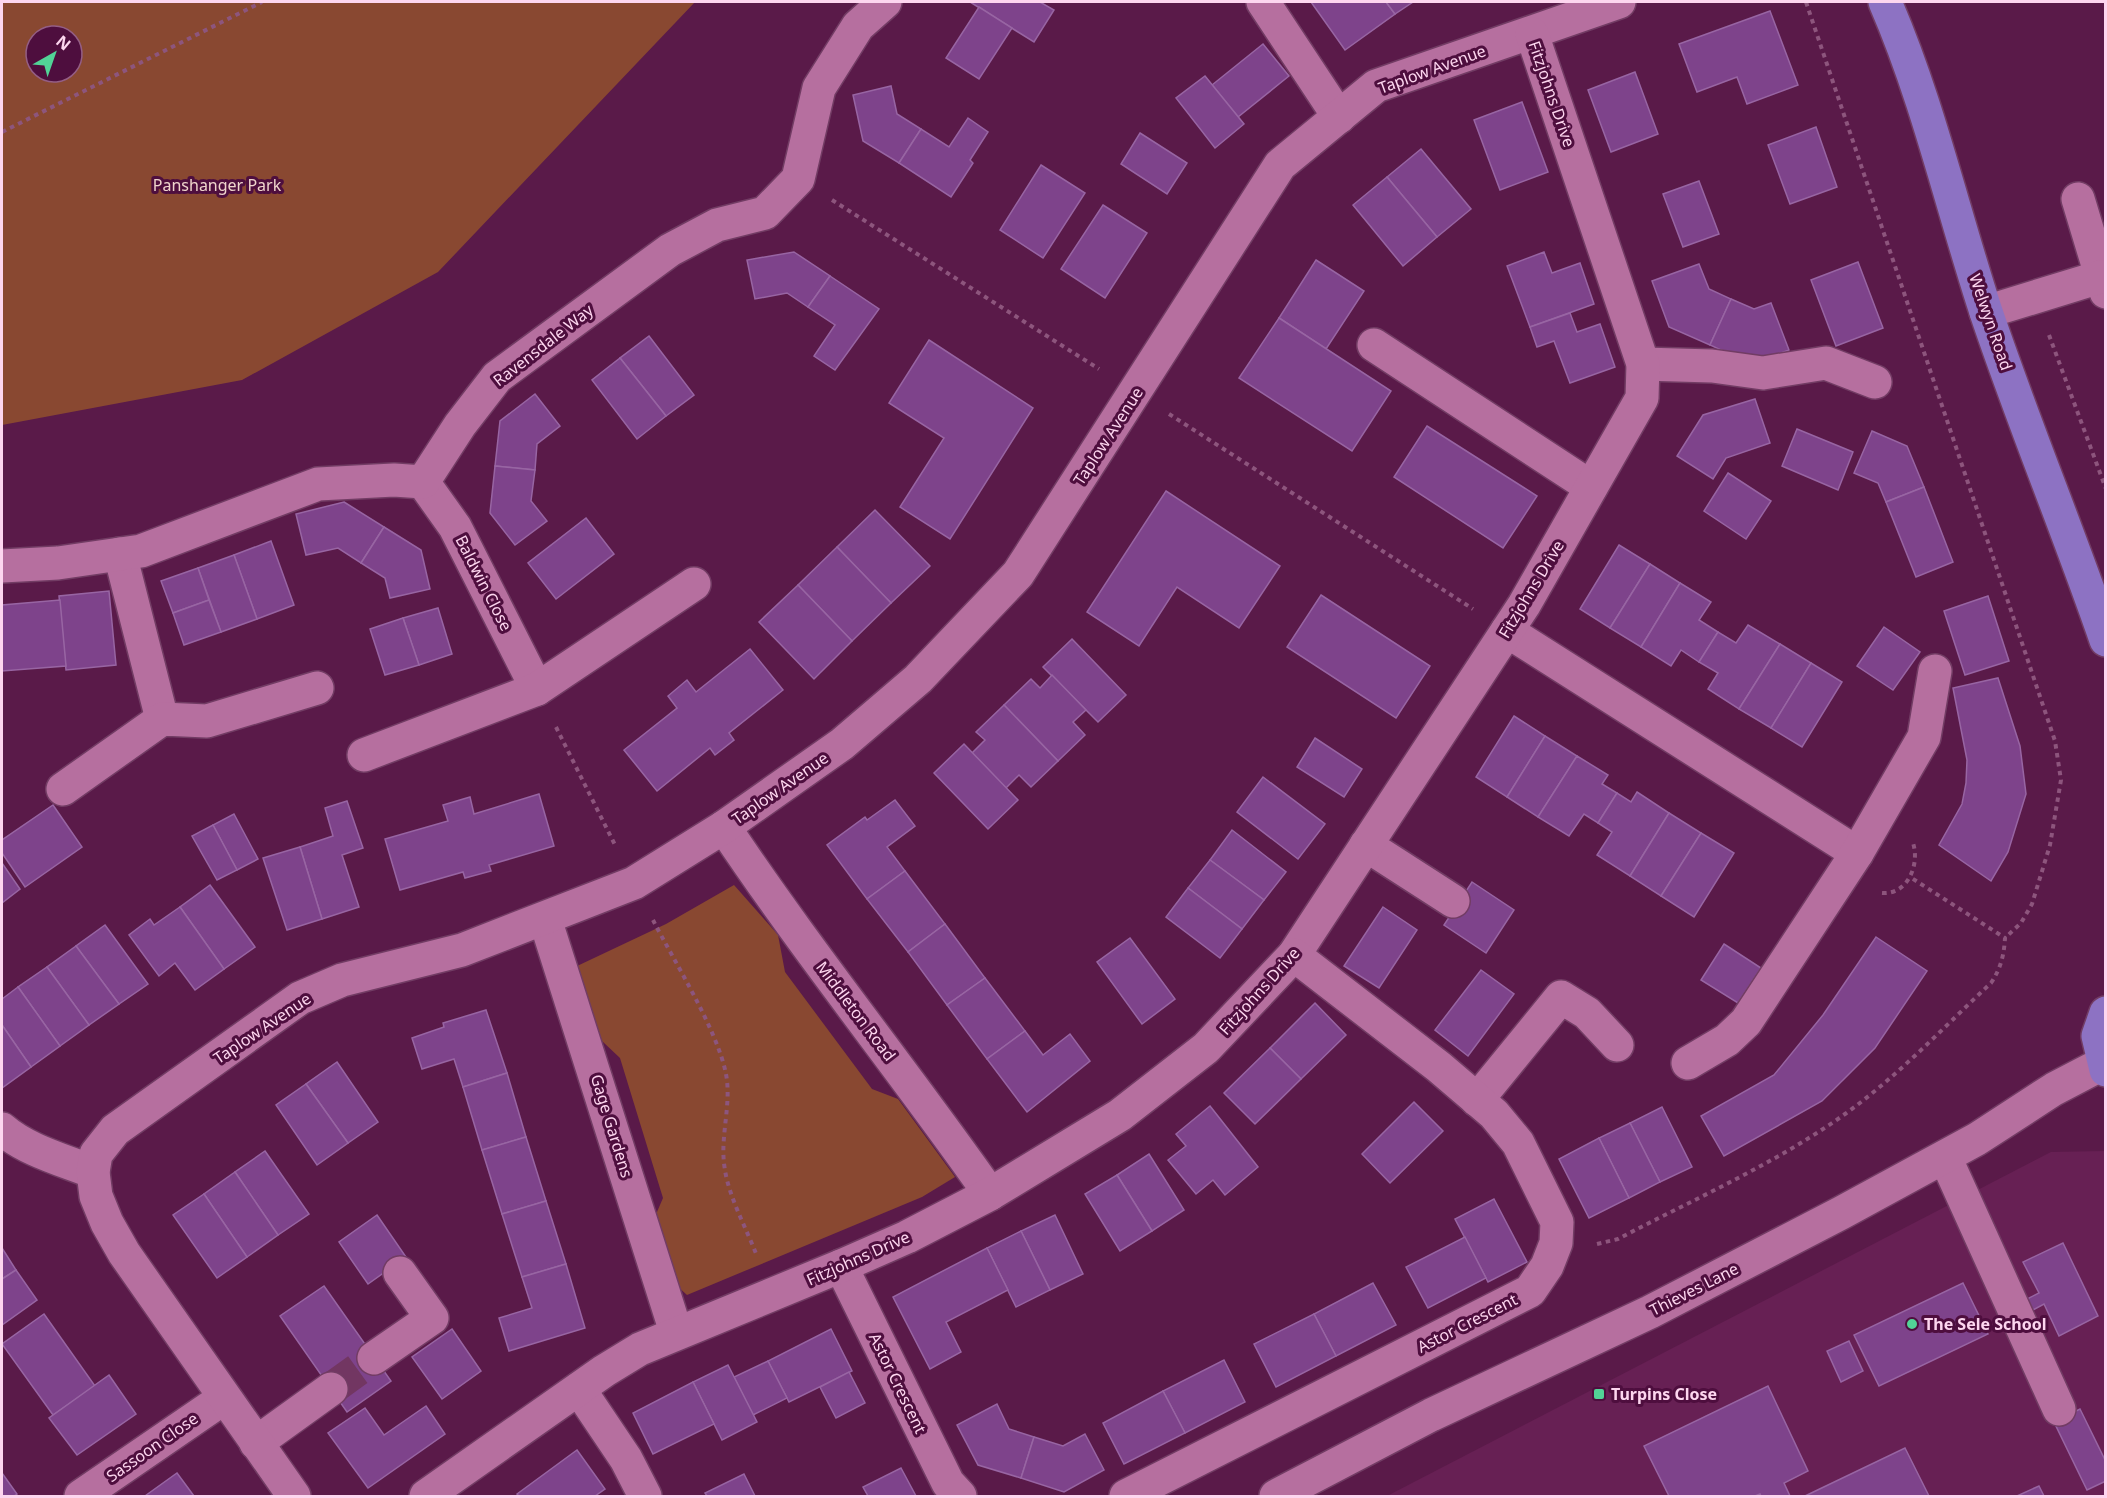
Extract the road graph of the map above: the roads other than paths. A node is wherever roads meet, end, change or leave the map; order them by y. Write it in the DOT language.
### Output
graph roads {
  1 [pos="885,2"];
  2 [pos="1263,2"];
  3 [pos="1619,2"];
  4 [pos="1885,2"];
  5 [pos="1532,34"];
  6 [pos="1339,117"];
  7 [pos="2078,200"];
  8 [pos="2103,285"];
  9 [pos="1986,312"];
  10 [pos="1374,345"];
  11 [pos="1643,364"];
  12 [pos="1875,382"];
  13 [pos="423,482"];
  14 [pos="1591,487"];
  15 [pos="120,554"];
  16 [pos="2,566"];
  17 [pos="694,584"];
  18 [pos="1507,631"];
  19 [pos="2106,640"];
  20 [pos="1935,671"];
  21 [pos="317,688"];
  22 [pos="537,689"];
  23 [pos="162,719"];
  24 [pos="364,755"];
  25 [pos="63,789"];
  26 [pos="724,827"];
  27 [pos="1366,845"];
  28 [pos="1857,853"];
  29 [pos="1453,901"];
  30 [pos="545,919"];
  31 [pos="1294,955"];
  32 [pos="2106,1013"];
  33 [pos="1617,1045"];
  34 [pos="1688,1062"];
  35 [pos="2104,1067"];
  36 [pos="1477,1100"];
  37 [pos="2,1129"];
  38 [pos="1945,1157"];
  39 [pos="93,1172"];
  40 [pos="990,1194"];
  41 [pos="841,1266"];
  42 [pos="400,1273"];
  43 [pos="676,1332"];
  44 [pos="375,1358"];
  45 [pos="331,1389"];
  46 [pos="579,1389"];
  47 [pos="224,1398"];
  48 [pos="2059,1409"];
  49 [pos="256,1443"];
  50 [pos="81,1497"];
  51 [pos="294,1497"];
  52 [pos="426,1497"];
  53 [pos="645,1497"];
  54 [pos="960,1497"];
  55 [pos="1126,1497"];
  56 [pos="1276,1497"];
  1 -- 13 [label="street, Ravensdale Way"];
  2 -- 6 [label="street"];
  3 -- 5 [label="street, Taplow Avenue"];
  4 -- 9 [label="main road, Welwyn Road"];
  5 -- 6 [label="street, Taplow Avenue"];
  5 -- 11 [label="street, Fitzjohns Drive"];
  6 -- 26 [label="street, Taplow Avenue"];
  7 -- 8 [label="street"];
  8 -- 9 [label="street"];
  9 -- 19 [label="main road, Welwyn Road"];
  10 -- 14 [label="street"];
  11 -- 12 [label="street"];
  11 -- 14 [label="street, Fitzjohns Drive"];
  13 -- 15 [label="street"];
  13 -- 22 [label="street, Baldwin Close"];
  14 -- 18 [label="street, Fitzjohns Drive"];
  15 -- 16 [label="street"];
  15 -- 23 [label="street"];
  17 -- 22 [label="street"];
  18 -- 27 [label="street, Fitzjohns Drive"];
  18 -- 28 [label="street"];
  20 -- 28 [label="street"];
  21 -- 23 [label="street"];
  22 -- 24 [label="street"];
  23 -- 25 [label="street"];
  26 -- 30 [label="street, Taplow Avenue"];
  26 -- 40 [label="street, Middleton Road"];
  27 -- 29 [label="street"];
  27 -- 31 [label="street, Fitzjohns Drive"];
  28 -- 34 [label="street"];
  30 -- 39 [label="street, Taplow Avenue"];
  30 -- 43 [label="street, Gage Gardens"];
  31 -- 36 [label="street, Astor Crescent"];
  31 -- 40 [label="street, Fitzjohns Drive"];
  32 -- 35 [label="main road"];
  33 -- 36 [label="street"];
  35 -- 38 [label="street, Thieves Lane"];
  36 -- 55 [label="street, Astor Crescent"];
  37 -- 39 [label="street"];
  38 -- 48 [label="street"];
  38 -- 56 [label="street, Thieves Lane"];
  39 -- 47 [label="street"];
  40 -- 41 [label="street, Fitzjohns Drive"];
  41 -- 43 [label="street, Fitzjohns Drive"];
  41 -- 54 [label="street, Astor Crescent"];
  42 -- 44 [label="street"];
  43 -- 46 [label="street, Fitzjohns Drive"];
  45 -- 49 [label="street"];
  46 -- 52 [label="street, Fitzjohns Drive"];
  46 -- 53 [label="street"];
  47 -- 49 [label="street"];
  47 -- 50 [label="street, Sassoon Close"];
  49 -- 51 [label="street"];
}
